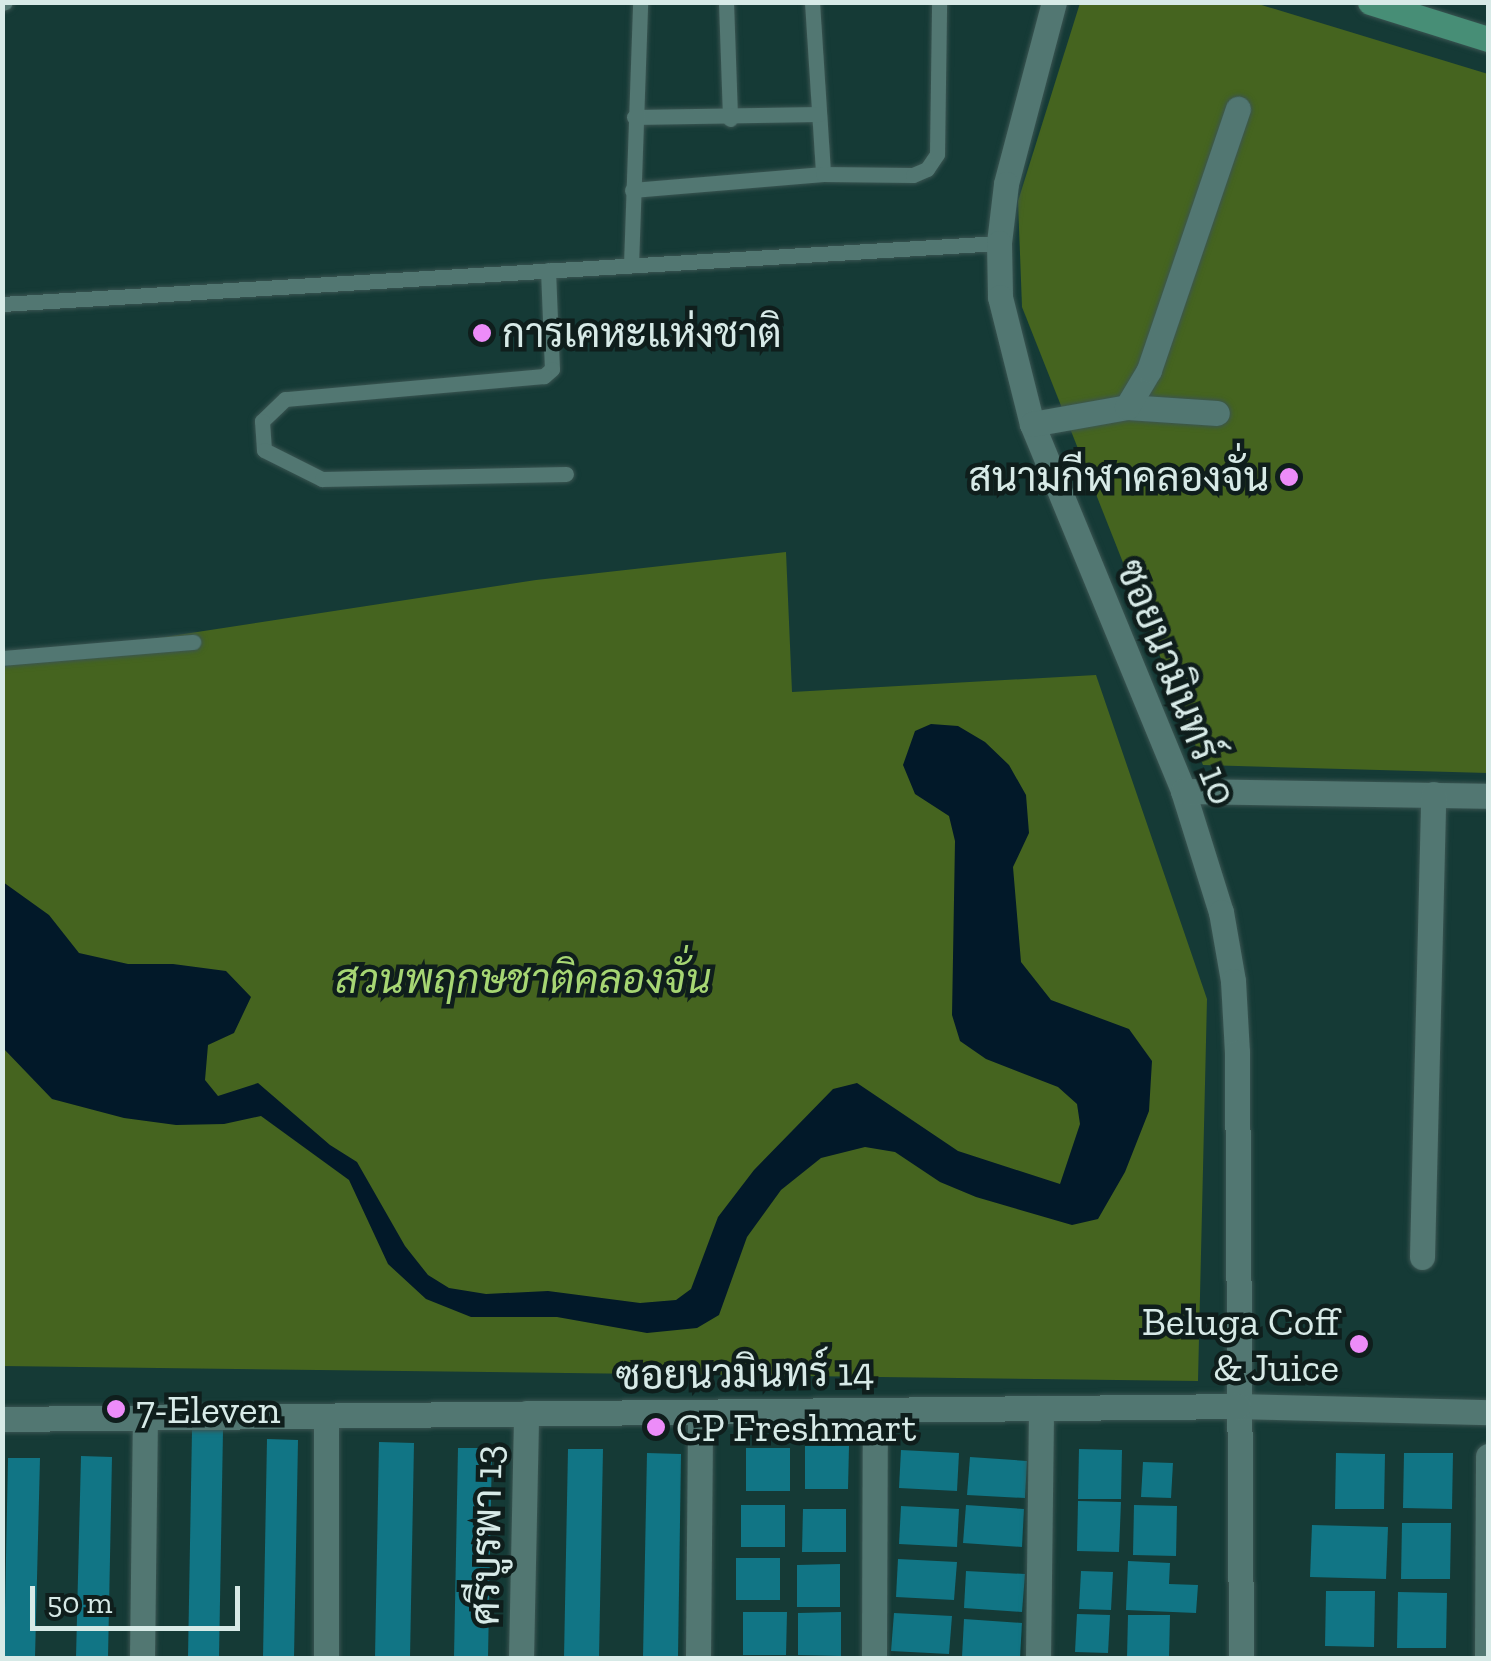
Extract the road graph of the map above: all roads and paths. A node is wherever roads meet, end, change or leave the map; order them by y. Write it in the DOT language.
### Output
graph roads {
  1 [pos="640,2"];
  2 [pos="726,2"];
  3 [pos="812,2"];
  4 [pos="939,2"];
  5 [pos="1054,2"];
  6 [pos="1370,2"];
  7 [pos="1488,38"];
  8 [pos="1238,109"];
  9 [pos="819,114"];
  10 [pos="634,117"];
  11 [pos="730,118"];
  12 [pos="823,174"];
  13 [pos="632,190"];
  14 [pos="998,242"];
  15 [pos="631,265"];
  16 [pos="548,270"];
  17 [pos="2,304"];
  18 [pos="1127,407"];
  19 [pos="1217,414"];
  20 [pos="1032,424"];
  21 [pos="566,474"];
  22 [pos="193,642"];
  23 [pos="2,658"];
  24 [pos="1183,791"];
  25 [pos="1432,794"];
  26 [pos="1488,796"];
  27 [pos="1422,1257"];
  28 [pos="1238,1406"];
  29 [pos="1040,1408"];
  30 [pos="876,1410"];
  31 [pos="700,1412"];
  32 [pos="1488,1412"];
  33 [pos="526,1413"];
  34 [pos="326,1416"];
  35 [pos="145,1417"];
  36 [pos="2,1419"];
  37 [pos="1488,1456"];
  38 [pos="142,1658"];
  39 [pos="326,1658"];
  40 [pos="521,1658"];
  41 [pos="698,1658"];
  42 [pos="874,1658"];
  43 [pos="1038,1658"];
  44 [pos="1241,1658"];
  45 [pos="1487,1658"];
  1 -- 10 [label="lane"];
  2 -- 11 [label="lane"];
  3 -- 9 [label="lane"];
  4 -- 12 [label="lane"];
  5 -- 14 [label="street, ซอยนวมินทร์ 10"];
  6 -- 7 [label="main road"];
  8 -- 18 [label="street"];
  9 -- 11 [label="lane"];
  9 -- 12 [label="lane"];
  10 -- 11 [label="lane"];
  10 -- 13 [label="lane"];
  12 -- 13 [label="lane"];
  13 -- 15 [label="lane"];
  14 -- 15 [label="lane"];
  14 -- 20 [label="street, ซอยนวมินทร์ 10"];
  15 -- 16 [label="lane"];
  16 -- 17 [label="lane"];
  16 -- 21 [label="lane"];
  18 -- 19 [label="street"];
  18 -- 20 [label="street"];
  20 -- 24 [label="street, ซอยนวมินทร์ 10"];
  22 -- 23 [label="lane"];
  24 -- 25 [label="street"];
  24 -- 28 [label="street, ซอยนวมินทร์ 10"];
  25 -- 26 [label="street"];
  25 -- 27 [label="street"];
  28 -- 29 [label="street, ซอยนวมินทร์ 14"];
  28 -- 32 [label="street, ซอยนวมินทร์ 14"];
  28 -- 44 [label="street, ซอยนวมินทร์ 10"];
  29 -- 30 [label="street, ซอยนวมินทร์ 14"];
  29 -- 43 [label="street"];
  30 -- 31 [label="street, ซอยนวมินทร์ 14"];
  30 -- 42 [label="street"];
  31 -- 33 [label="street, ซอยนวมินทร์ 14"];
  31 -- 41 [label="street"];
  33 -- 34 [label="street, ซอยนวมินทร์ 14"];
  33 -- 40 [label="street, ศรีบูรพา 13"];
  34 -- 35 [label="street, ซอยนวมินทร์ 14"];
  34 -- 39 [label="street"];
  35 -- 36 [label="street, ซอยนวมินทร์ 14"];
  35 -- 38 [label="street"];
  37 -- 45 [label="street"];
}
